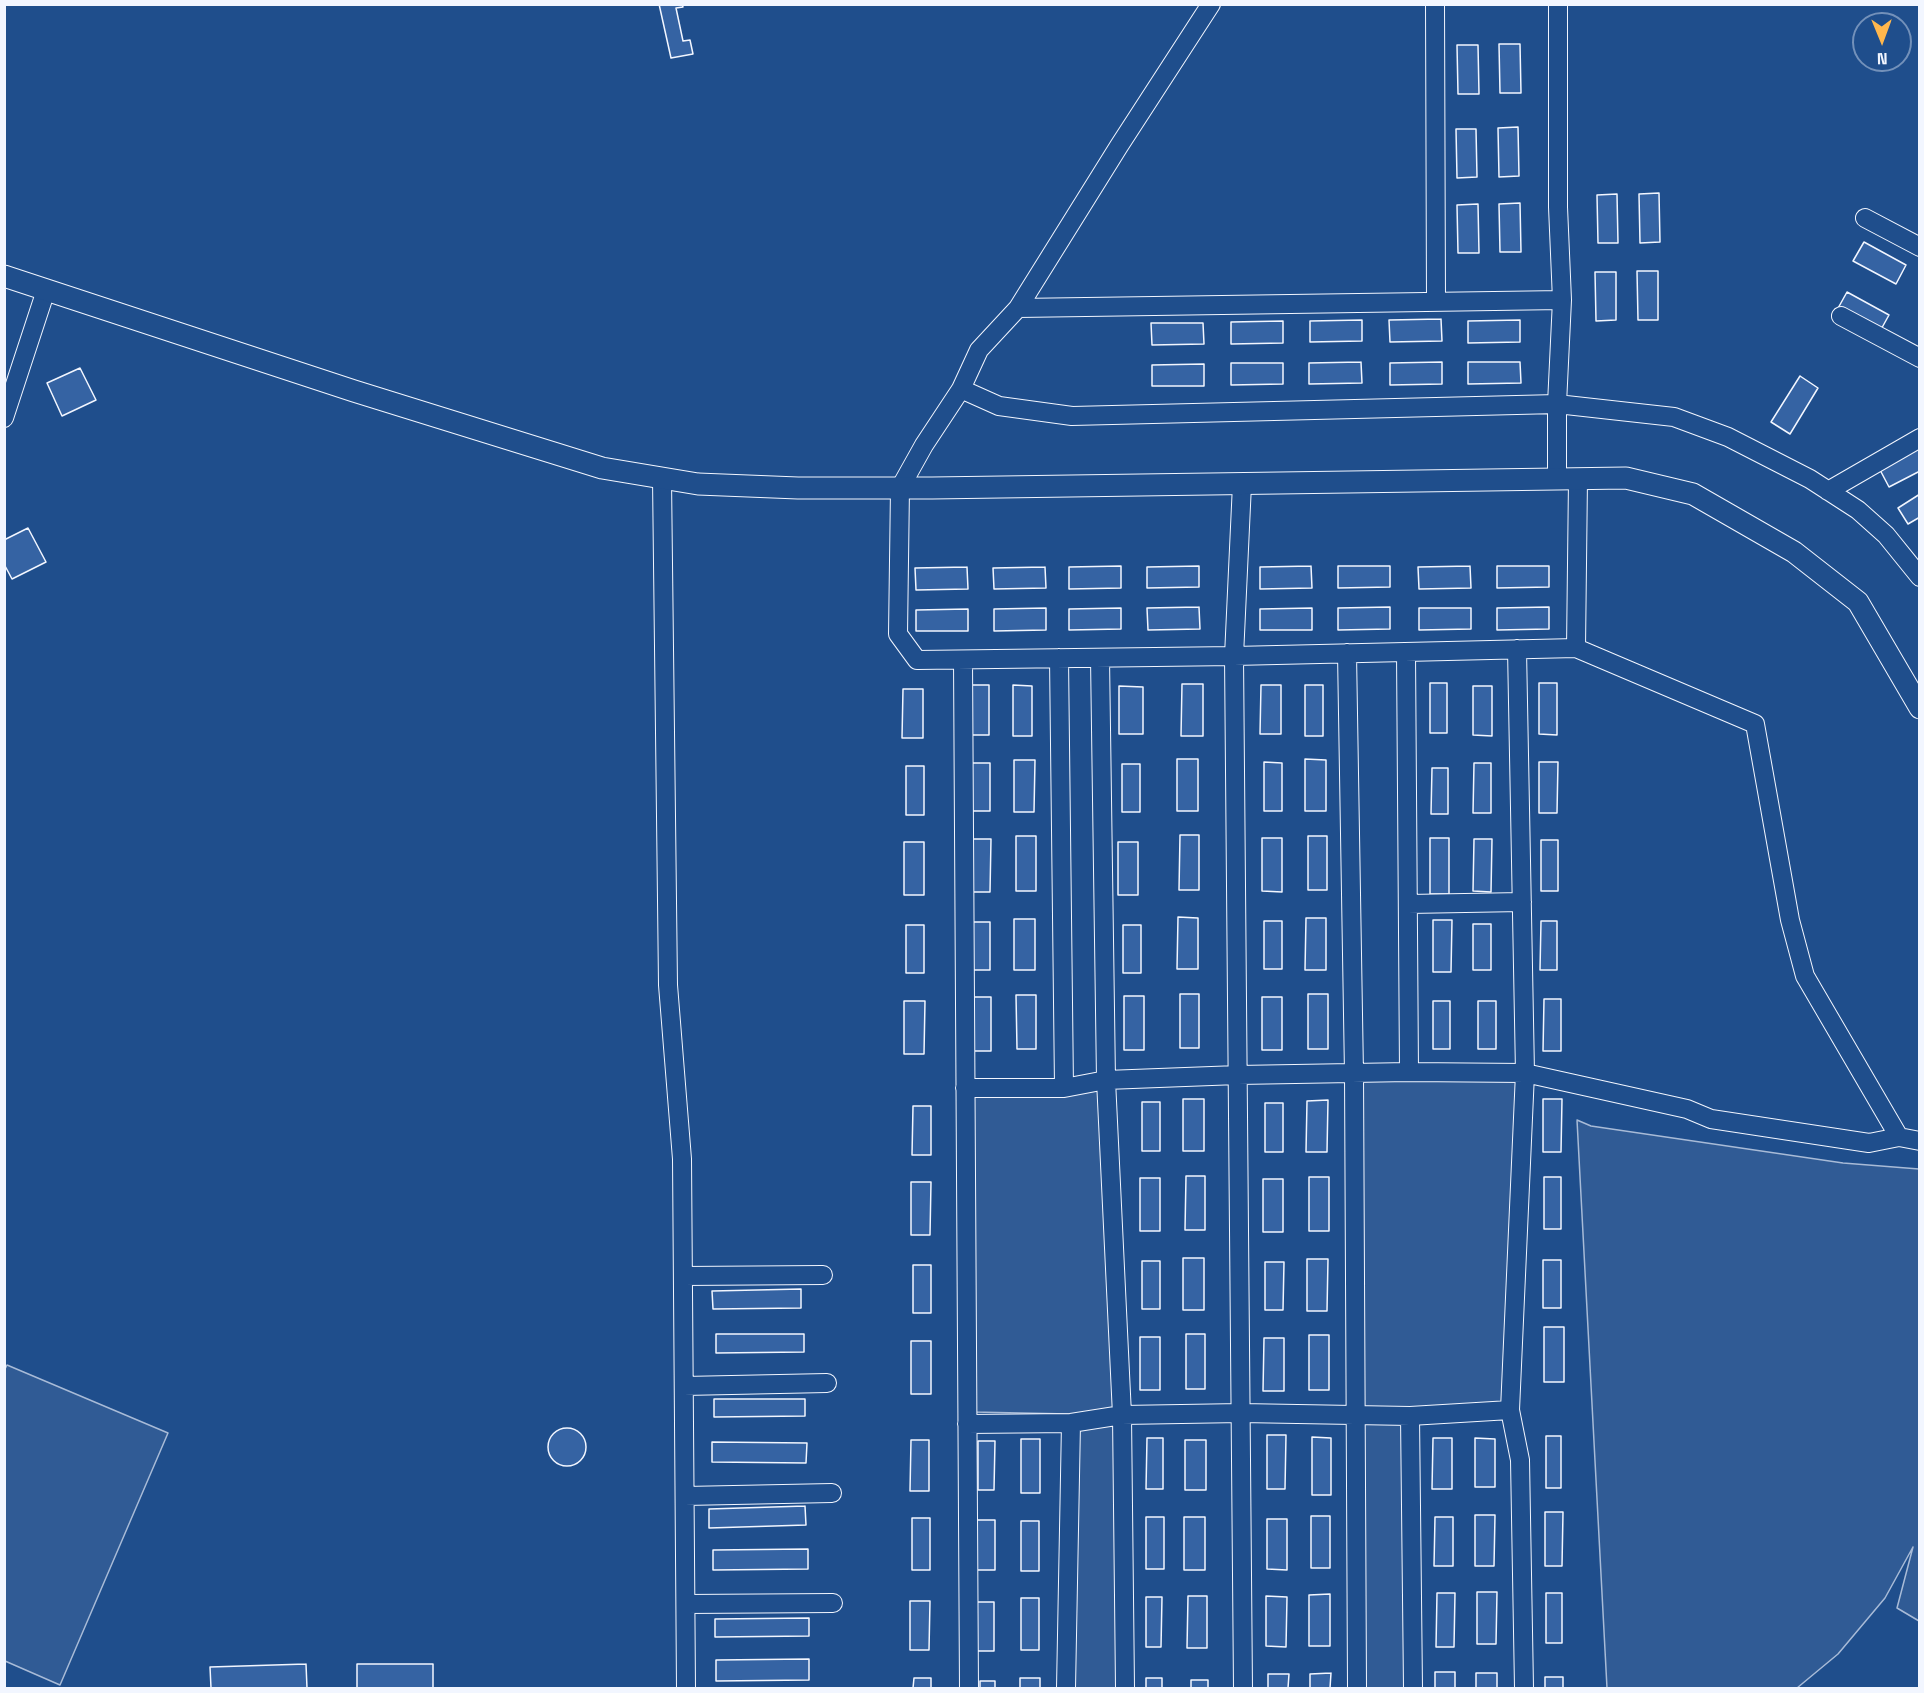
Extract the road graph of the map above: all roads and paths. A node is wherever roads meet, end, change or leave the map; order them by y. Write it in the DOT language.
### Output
graph roads {
  1 [pos="1210,4"];
  2 [pos="1435,4"];
  3 [pos="1558,4"];
  4 [pos="1865,218"];
  5 [pos="1920,247"];
  6 [pos="4,276"];
  7 [pos="46,290"];
  8 [pos="1562,300"];
  9 [pos="1436,301"];
  10 [pos="1018,308"];
  11 [pos="1841,316"];
  12 [pos="1920,358"];
  13 [pos="961,389"];
  14 [pos="1557,404"];
  15 [pos="4,418"];
  16 [pos="1920,438"];
  17 [pos="662,479"];
  18 [pos="1567,479"];
  19 [pos="1242,484"];
  20 [pos="900,488"];
  21 [pos="1828,491"];
  22 [pos="1918,571"];
  23 [pos="1575,648"];
  24 [pos="1517,649"];
  25 [pos="1406,652"];
  26 [pos="1347,653"];
  27 [pos="1234,656"];
  28 [pos="1059,658"];
  29 [pos="1100,658"];
  30 [pos="963,660"];
  31 [pos="1920,708"];
  32 [pos="1522,902"];
  33 [pos="1408,904"];
  34 [pos="1409,1072"];
  35 [pos="1525,1073"];
  36 [pos="1354,1074"];
  37 [pos="1238,1075"];
  38 [pos="1106,1080"];
  39 [pos="965,1088"];
  40 [pos="1064,1088"];
  41 [pos="1899,1137"];
  42 [pos="1920,1141"];
  43 [pos="823,1275"];
  44 [pos="683,1276"];
  45 [pos="827,1383"];
  46 [pos="684,1386"];
  47 [pos="1510,1410"];
  48 [pos="1241,1413"];
  49 [pos="1354,1414"];
  50 [pos="1122,1415"];
  51 [pos="1410,1416"];
  52 [pos="1071,1423"];
  53 [pos="967,1424"];
  54 [pos="832,1493"];
  55 [pos="685,1496"];
  56 [pos="833,1603"];
  57 [pos="686,1604"];
  58 [pos="686,1689"];
  59 [pos="969,1689"];
  60 [pos="1066,1689"];
  61 [pos="1125,1689"];
  62 [pos="1243,1689"];
  63 [pos="1357,1689"];
  64 [pos="1413,1689"];
  65 [pos="1524,1689"];
  1 -- 10 [label="street"];
  2 -- 9 [label="street"];
  3 -- 8 [label="street"];
  4 -- 5 [label="street"];
  6 -- 7 [label="street"];
  7 -- 15 [label="street"];
  7 -- 17 [label="street"];
  8 -- 9 [label="street"];
  8 -- 14 [label="street"];
  9 -- 10 [label="street"];
  10 -- 13 [label="street"];
  11 -- 12 [label="street"];
  13 -- 14 [label="street"];
  13 -- 20 [label="street"];
  14 -- 18 [label="street"];
  14 -- 21 [label="street"];
  16 -- 21 [label="street"];
  17 -- 20 [label="street"];
  17 -- 44 [label="street"];
  18 -- 19 [label="street"];
  18 -- 23 [label="street"];
  18 -- 31 [label="street"];
  19 -- 20 [label="street"];
  19 -- 27 [label="street"];
  20 -- 30 [label="street"];
  21 -- 22 [label="street"];
  23 -- 24 [label="street"];
  23 -- 41 [label="street"];
  24 -- 25 [label="street"];
  24 -- 32 [label="street"];
  25 -- 26 [label="street"];
  25 -- 33 [label="street"];
  26 -- 27 [label="street"];
  26 -- 36 [label="street"];
  27 -- 29 [label="street"];
  27 -- 37 [label="street"];
  28 -- 29 [label="street"];
  28 -- 30 [label="street"];
  28 -- 40 [label="street"];
  29 -- 38 [label="street"];
  30 -- 39 [label="street"];
  32 -- 33 [label="street"];
  32 -- 35 [label="street"];
  33 -- 34 [label="street"];
  34 -- 35 [label="street"];
  34 -- 36 [label="street"];
  35 -- 41 [label="street"];
  35 -- 47 [label="street"];
  36 -- 37 [label="street"];
  36 -- 49 [label="street"];
  37 -- 38 [label="street"];
  37 -- 48 [label="street"];
  38 -- 40 [label="street"];
  38 -- 50 [label="street"];
  39 -- 40 [label="street"];
  39 -- 53 [label="street"];
  41 -- 42 [label="street"];
  43 -- 44 [label="street"];
  44 -- 46 [label="street"];
  45 -- 46 [label="street"];
  46 -- 55 [label="street"];
  47 -- 51 [label="street"];
  47 -- 65 [label="street"];
  48 -- 49 [label="street"];
  48 -- 50 [label="street"];
  48 -- 62 [label="street"];
  49 -- 51 [label="street"];
  49 -- 63 [label="street"];
  50 -- 52 [label="street"];
  50 -- 61 [label="street"];
  51 -- 64 [label="street"];
  52 -- 53 [label="street"];
  52 -- 60 [label="street"];
  53 -- 59 [label="street"];
  54 -- 55 [label="street"];
  55 -- 57 [label="street"];
  56 -- 57 [label="street"];
  57 -- 58 [label="street"];
}
